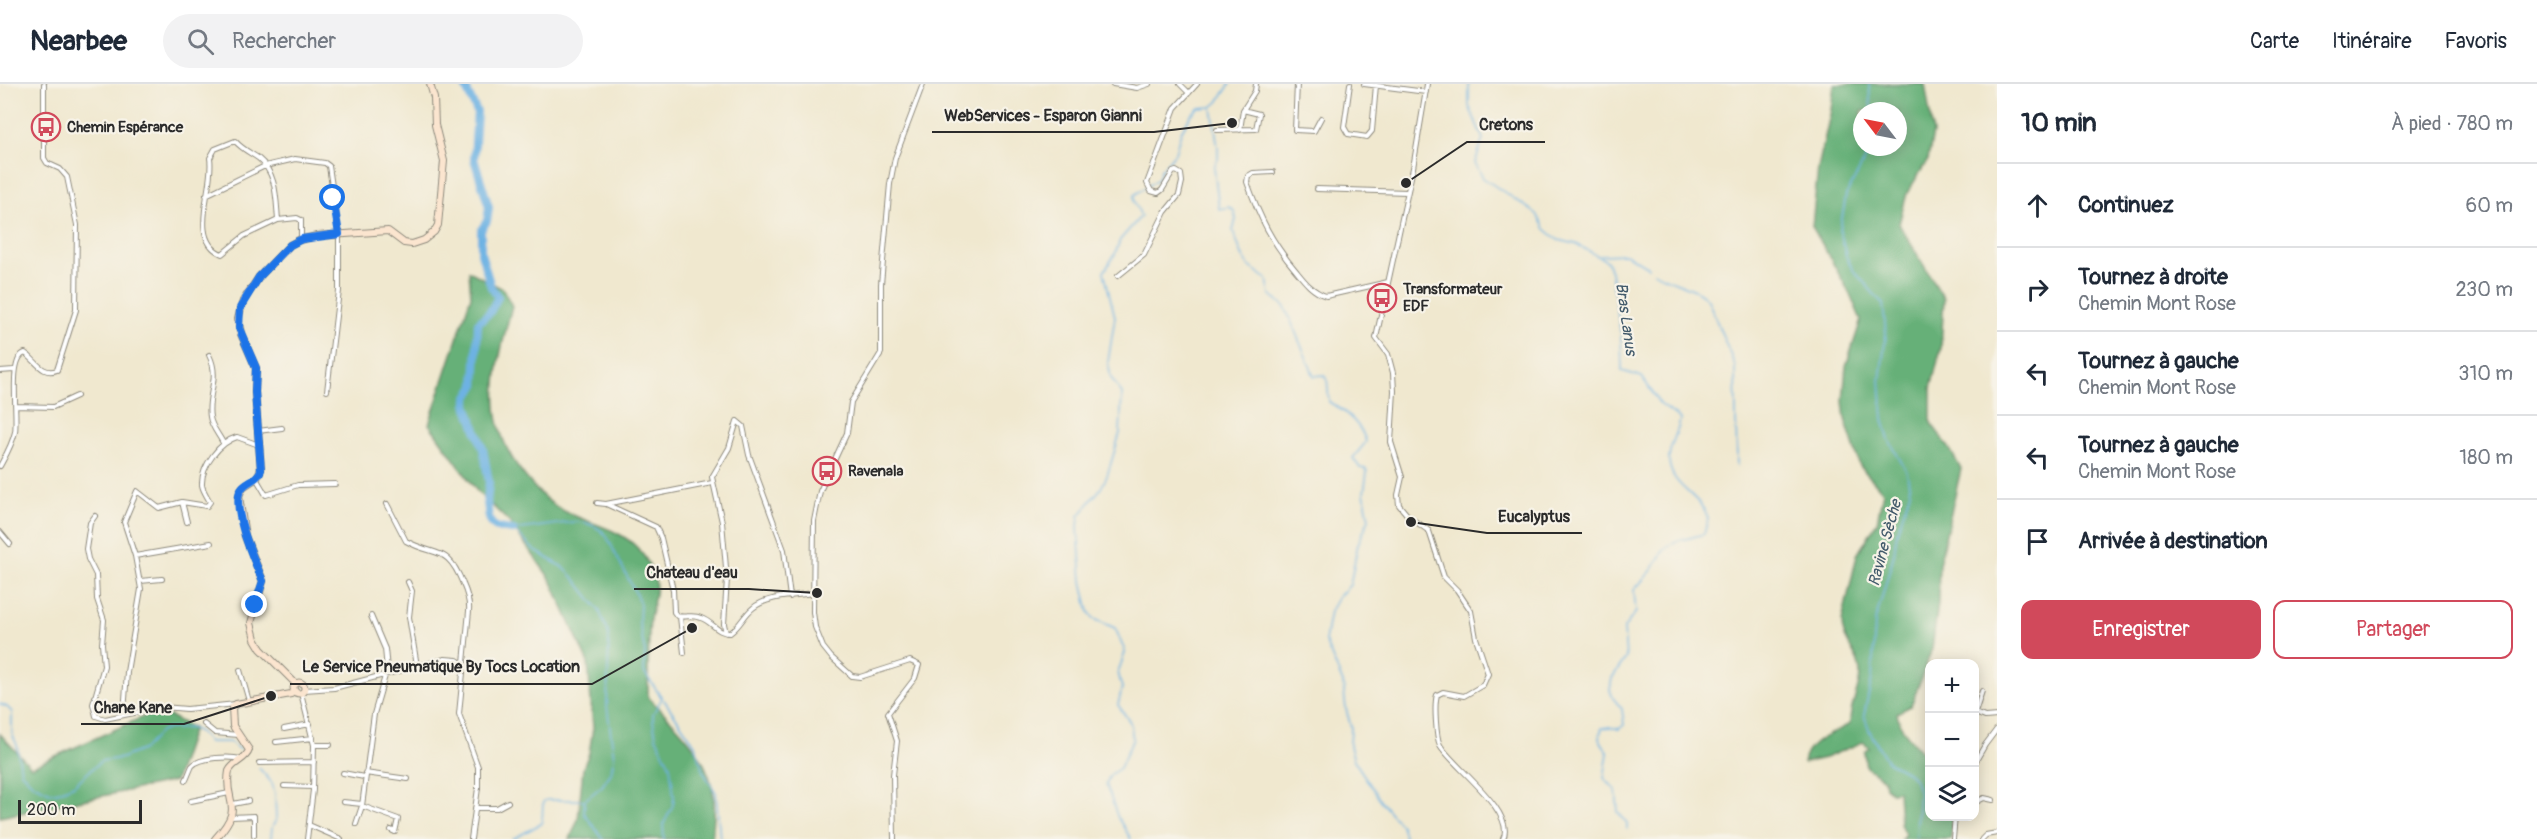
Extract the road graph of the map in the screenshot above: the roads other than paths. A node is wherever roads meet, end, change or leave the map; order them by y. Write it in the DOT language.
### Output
graph roads {
  1 [pos="44,84"];
  2 [pos="430,84"];
  3 [pos="923,84"];
  4 [pos="1113,84"];
  5 [pos="1149,84"];
  6 [pos="1180,84"];
  7 [pos="1197,84"];
  8 [pos="1256,84"];
  9 [pos="1297,84"];
  10 [pos="1350,84"];
  11 [pos="1364,84"];
  12 [pos="1427,84"];
  13 [pos="1376,86"];
  14 [pos="1426,92"];
  15 [pos="1189,93"];
  16 [pos="1243,110"];
  17 [pos="1321,118"];
  18 [pos="1217,130"];
  19 [pos="1240,130"];
  20 [pos="266,166"];
  21 [pos="1273,172"];
  22 [pos="1317,189"];
  23 [pos="1407,192"];
  24 [pos="206,195"];
  25 [pos="278,220"];
  26 [pos="339,234"];
  27 [pos="302,239"];
  28 [pos="1118,276"];
  29 [pos="1388,282"];
  30 [pos="209,355"];
  31 [pos="0,370"];
  32 [pos="14,370"];
  33 [pos="327,391"];
  34 [pos="77,396"];
  35 [pos="16,406"];
  36 [pos="282,428"];
  37 [pos="258,431"];
  38 [pos="224,442"];
  39 [pos="259,445"];
  40 [pos="0,466"];
  41 [pos="256,478"];
  42 [pos="712,483"];
  43 [pos="335,484"];
  44 [pos="182,502"];
  45 [pos="597,502"];
  46 [pos="387,504"];
  47 [pos="606,504"];
  48 [pos="95,516"];
  49 [pos="187,522"];
  50 [pos="0,532"];
  51 [pos="211,543"];
  52 [pos="10,544"];
  53 [pos="135,556"];
  54 [pos="162,579"];
  55 [pos="140,581"];
  56 [pos="408,582"];
  57 [pos="813,593"];
  58 [pos="790,597"];
  59 [pos="371,616"];
  60 [pos="680,617"];
  61 [pos="726,633"];
  62 [pos="684,653"];
  63 [pos="464,665"];
  64 [pos="417,666"];
  65 [pos="240,670"];
  66 [pos="387,673"];
  67 [pos="1982,691"];
  68 [pos="300,692"];
  69 [pos="249,702"];
  70 [pos="236,704"];
  71 [pos="124,713"];
  72 [pos="1997,716"];
  73 [pos="204,724"];
  74 [pos="310,724"];
  75 [pos="284,729"];
  76 [pos="1997,729"];
  77 [pos="240,735"];
  78 [pos="313,738"];
  79 [pos="276,742"];
  80 [pos="314,745"];
  81 [pos="330,745"];
  82 [pos="1979,754"];
  83 [pos="241,759"];
  84 [pos="259,762"];
  85 [pos="314,762"];
  86 [pos="343,773"];
  87 [pos="365,775"];
  88 [pos="408,779"];
  89 [pos="186,780"];
  90 [pos="284,786"];
  91 [pos="313,787"];
  92 [pos="231,792"];
  93 [pos="1979,800"];
  94 [pos="1993,800"];
  95 [pos="191,801"];
  96 [pos="248,801"];
  97 [pos="343,802"];
  98 [pos="508,802"];
  99 [pos="233,804"];
  100 [pos="362,805"];
  101 [pos="475,808"];
  102 [pos="231,817"];
  103 [pos="1955,821"];
  104 [pos="356,824"];
  105 [pos="309,825"];
  106 [pos="395,832"];
  107 [pos="1997,833"];
  108 [pos="254,835"];
  109 [pos="215,839"];
  110 [pos="307,839"];
  111 [pos="341,839"];
  112 [pos="471,839"];
  113 [pos="894,839"];
  114 [pos="1503,839"];
  115 [pos="1953,839"];
  116 [pos="1982,839"];
  1 -- 32 [label="street"];
  2 -- 26 [label="street"];
  3 -- 57 [label="street"];
  4 -- 5 [label="street"];
  6 -- 15 [label="street"];
  7 -- 15 [label="street"];
  8 -- 16 [label="street"];
  9 -- 17 [label="street"];
  10 -- 13 [label="street"];
  11 -- 13 [label="street"];
  12 -- 14 [label="street"];
  13 -- 14 [label="street"];
  14 -- 23 [label="street"];
  15 -- 28 [label="street"];
  16 -- 19 [label="street"];
  16 -- 19 [label="street"];
  18 -- 19 [label="street"];
  20 -- 24 [label="street"];
  20 -- 24 [label="street"];
  20 -- 25 [label="street"];
  20 -- 26 [label="street"];
  21 -- 29 [label="street"];
  22 -- 23 [label="street"];
  23 -- 29 [label="street"];
  24 -- 25 [label="street"];
  25 -- 27 [label="street"];
  26 -- 27 [label="street"];
  26 -- 33 [label="street"];
  27 -- 37 [label="street"];
  29 -- 114 [label="street"];
  30 -- 38 [label="street"];
  31 -- 32 [label="street"];
  32 -- 35 [label="street"];
  34 -- 35 [label="street"];
  35 -- 40 [label="street"];
  36 -- 37 [label="street"];
  37 -- 39 [label="street"];
  38 -- 39 [label="street"];
  38 -- 44 [label="street"];
  39 -- 41 [label="street"];
  41 -- 43 [label="street"];
  41 -- 68 [label="street"];
  42 -- 47 [label="street"];
  42 -- 58 [label="street"];
  42 -- 61 [label="street"];
  44 -- 49 [label="street"];
  44 -- 53 [label="street"];
  45 -- 47 [label="street"];
  46 -- 63 [label="street"];
  47 -- 60 [label="street"];
  48 -- 71 [label="street"];
  50 -- 52 [label="street"];
  51 -- 53 [label="street"];
  53 -- 55 [label="street"];
  54 -- 55 [label="street"];
  55 -- 71 [label="street"];
  56 -- 64 [label="street"];
  57 -- 58 [label="street"];
  57 -- 113 [label="street"];
  58 -- 61 [label="street"];
  59 -- 66 [label="street"];
  60 -- 61 [label="street"];
  60 -- 62 [label="street"];
  63 -- 64 [label="street"];
  63 -- 101 [label="street"];
  64 -- 66 [label="street"];
  65 -- 69 [label="street"];
  66 -- 68 [label="street"];
  66 -- 87 [label="street"];
  67 -- 72 [label="street"];
  68 -- 69 [label="street"];
  68 -- 74 [label="street"];
  69 -- 70 [label="street"];
  70 -- 71 [label="street"];
  70 -- 77 [label="street"];
  73 -- 77 [label="street"];
  74 -- 75 [label="street"];
  74 -- 78 [label="street"];
  76 -- 82 [label="street"];
  77 -- 83 [label="street"];
  78 -- 79 [label="street"];
  78 -- 80 [label="street"];
  80 -- 81 [label="street"];
  80 -- 85 [label="street"];
  83 -- 89 [label="street"];
  83 -- 92 [label="street"];
  84 -- 85 [label="street"];
  85 -- 91 [label="street"];
  86 -- 87 [label="street"];
  87 -- 88 [label="street"];
  87 -- 100 [label="street"];
  90 -- 91 [label="street"];
  91 -- 105 [label="street"];
  92 -- 95 [label="street"];
  92 -- 99 [label="street"];
  93 -- 94 [label="street"];
  96 -- 99 [label="street"];
  97 -- 100 [label="street"];
  98 -- 101 [label="street"];
  99 -- 102 [label="street"];
  100 -- 104 [label="street"];
  100 -- 106 [label="street"];
  101 -- 112 [label="street"];
  102 -- 108 [label="street"];
  102 -- 109 [label="street"];
  103 -- 115 [label="street"];
  105 -- 110 [label="street"];
  105 -- 111 [label="street"];
  107 -- 116 [label="street"];
}
